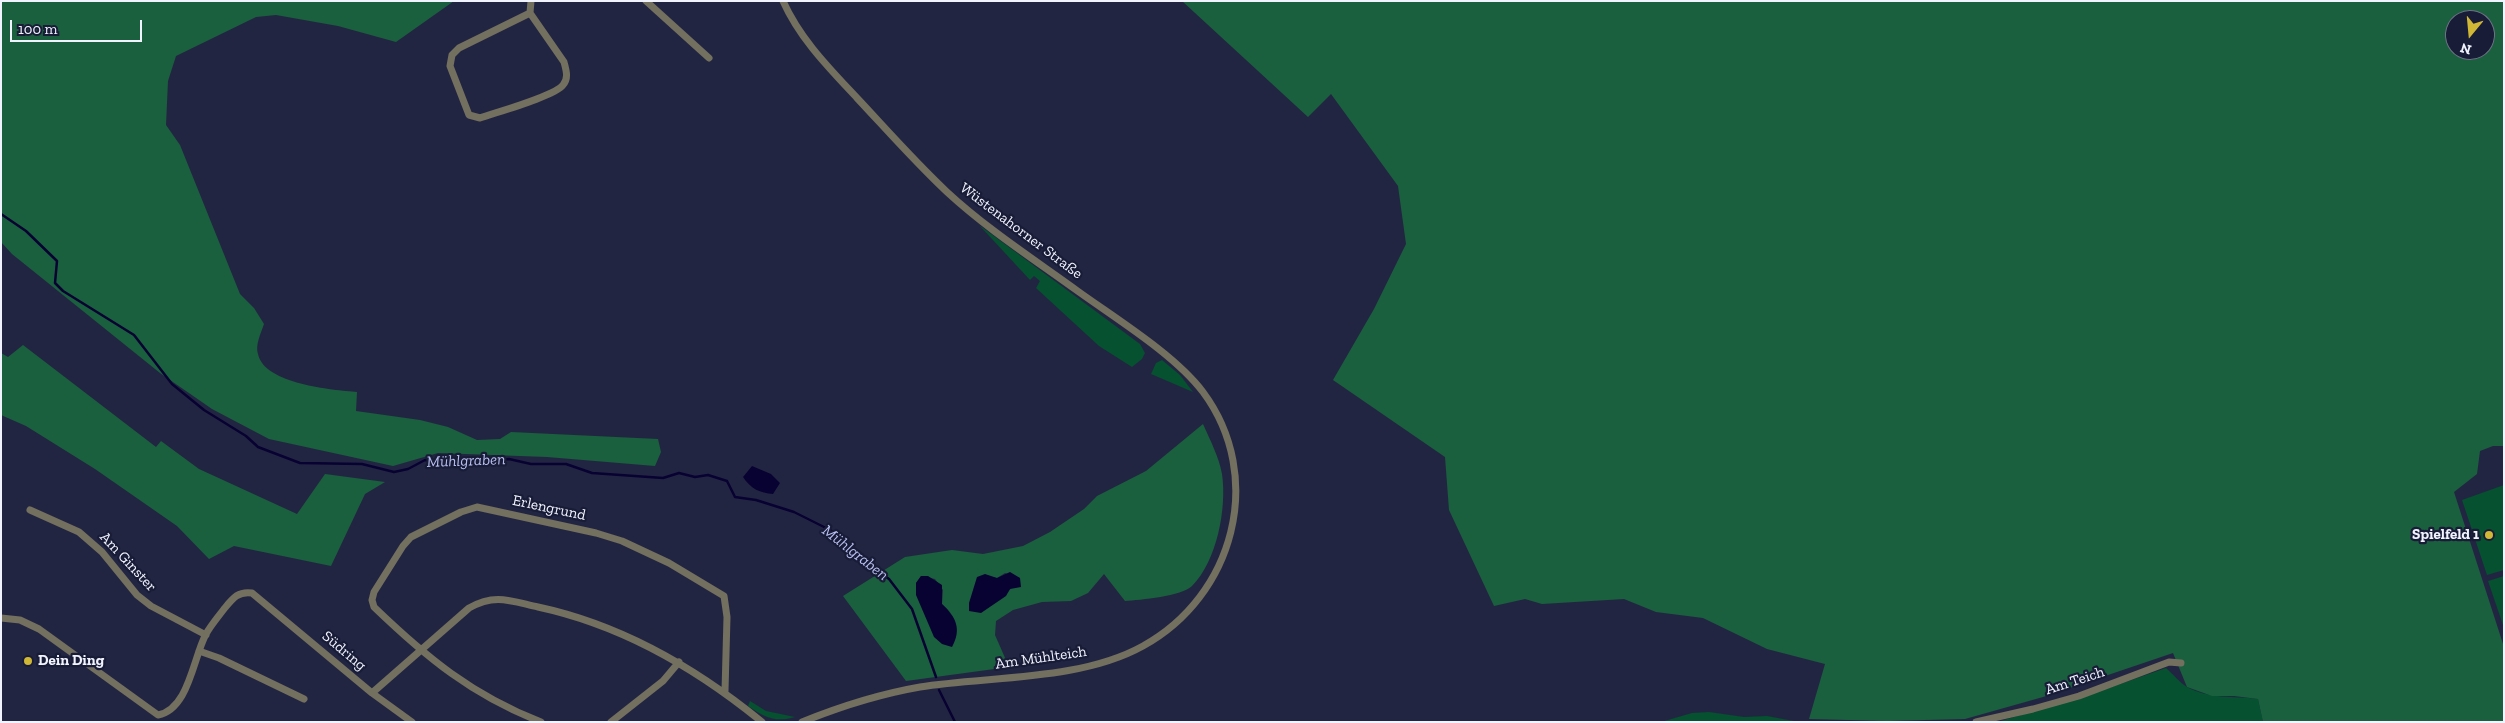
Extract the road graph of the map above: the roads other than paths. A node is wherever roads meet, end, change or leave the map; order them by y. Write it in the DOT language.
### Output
graph roads {
  1 [pos="531,1"];
  2 [pos="646,1"];
  3 [pos="783,1"];
  4 [pos="530,13"];
  5 [pos="709,58"];
  6 [pos="1236,478"];
  7 [pos="30,510"];
  8 [pos="1,618"];
  9 [pos="206,635"];
  10 [pos="199,651"];
  11 [pos="420,651"];
  12 [pos="679,662"];
  13 [pos="2181,663"];
  14 [pos="725,691"];
  15 [pos="372,693"];
  16 [pos="304,698"];
  17 [pos="412,722"];
  18 [pos="541,722"];
  19 [pos="611,722"];
  20 [pos="762,722"];
  21 [pos="802,722"];
  22 [pos="1976,722"];
  1 -- 4 [label="street"];
  2 -- 5 [label="street"];
  3 -- 6 [label="street, Wüstenahorner Straße"];
  4 -- 4 [label="street"];
  6 -- 21 [label="street, Am Mühlteich"];
  7 -- 9 [label="street, Am Ginster"];
  8 -- 10 [label="street"];
  9 -- 10 [label="street"];
  9 -- 15 [label="street, Südring"];
  10 -- 16 [label="street"];
  11 -- 12 [label="street"];
  11 -- 14 [label="street, Erlengrund"];
  11 -- 15 [label="street"];
  11 -- 18 [label="street"];
  12 -- 14 [label="street"];
  12 -- 19 [label="street"];
  13 -- 22 [label="street, Am Teich"];
  14 -- 20 [label="street"];
  15 -- 17 [label="street, Südring"];
}
